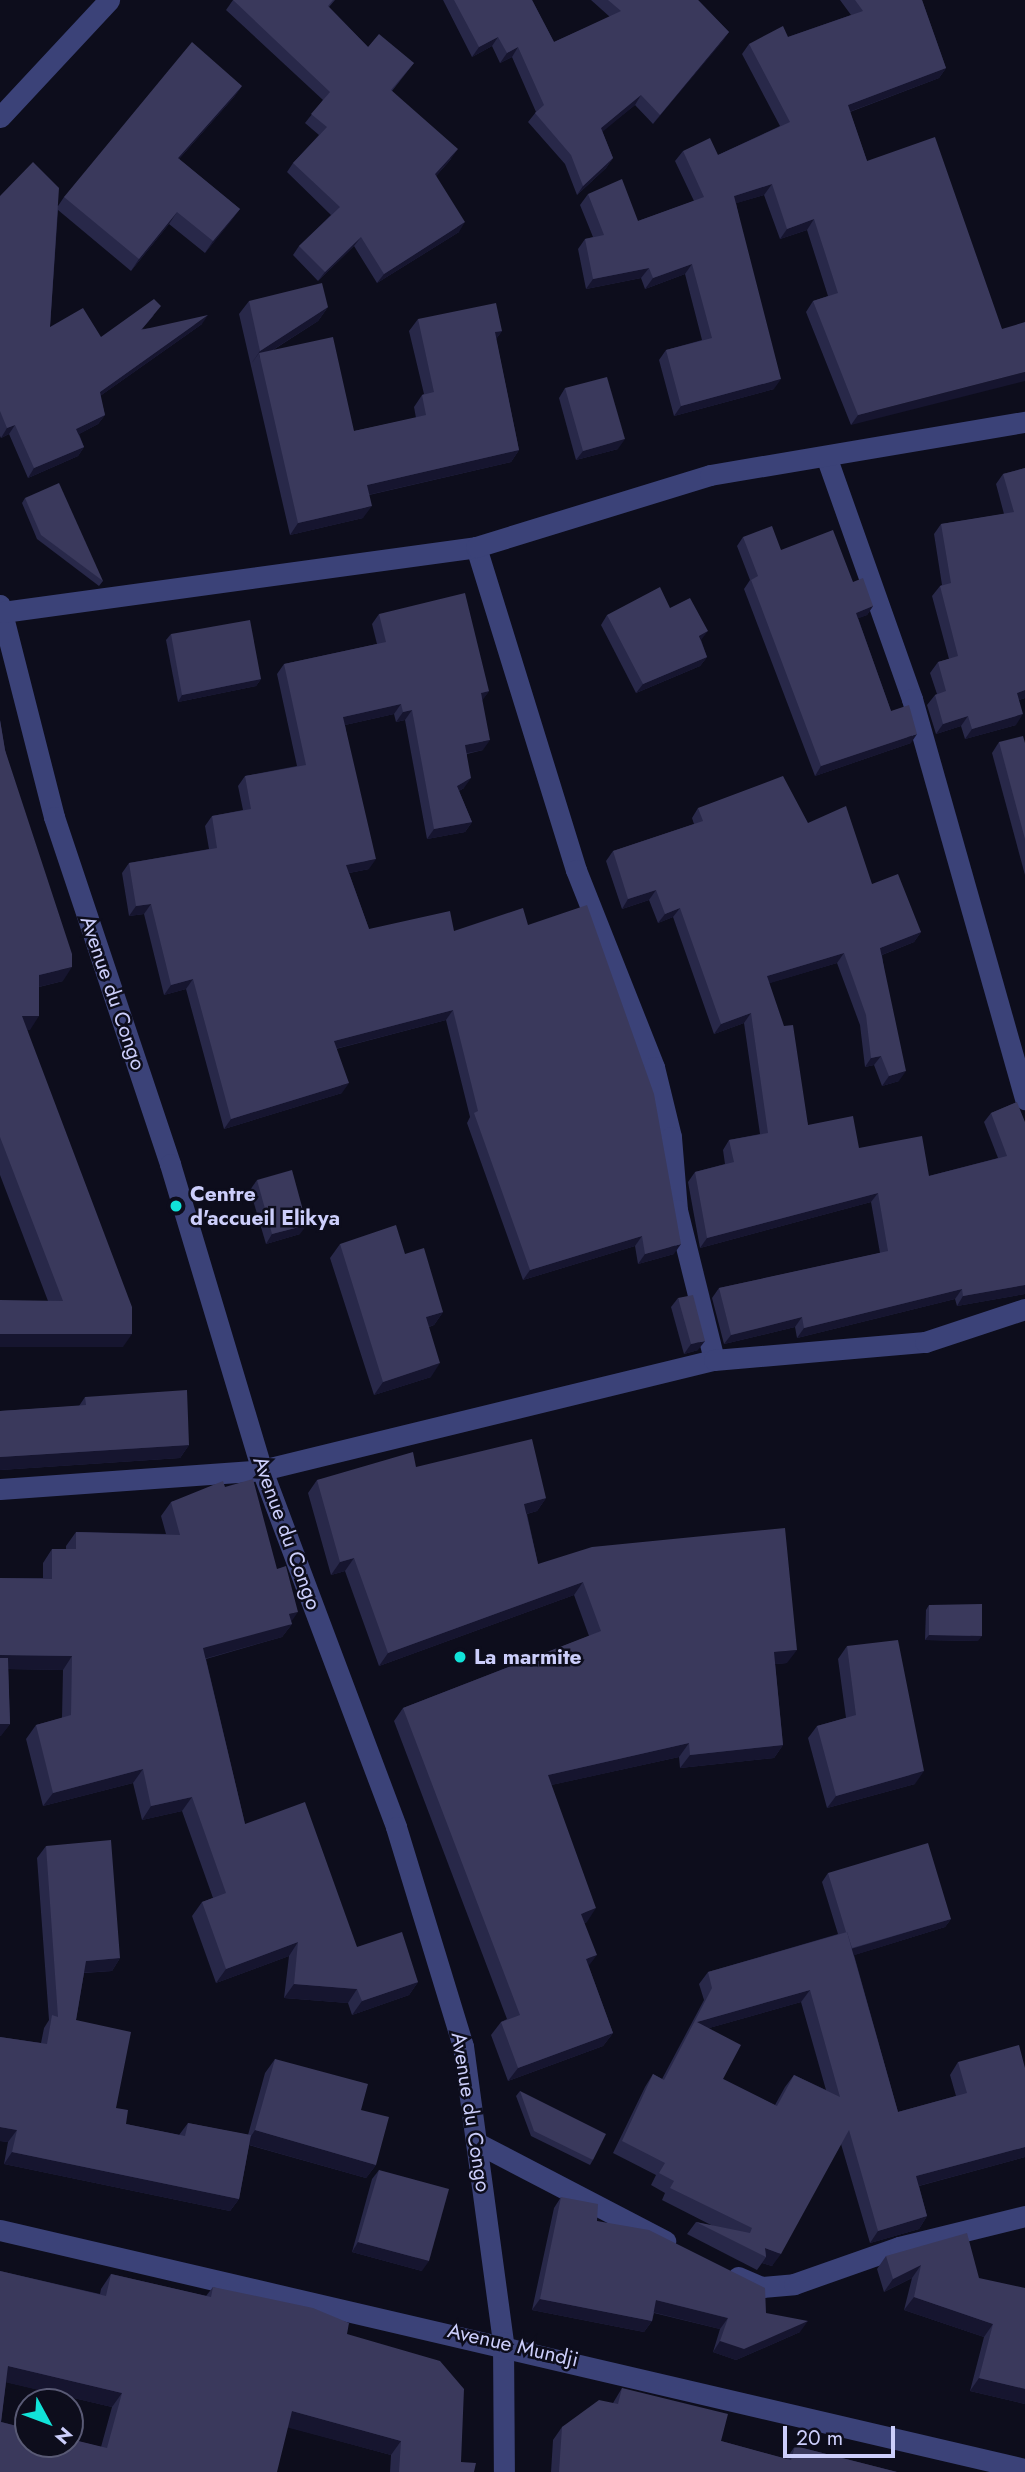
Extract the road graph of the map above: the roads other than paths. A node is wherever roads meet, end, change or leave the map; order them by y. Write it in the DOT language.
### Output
graph roads {
  1 [pos="109,0"];
  2 [pos="0,117"];
  3 [pos="1025,422"];
  4 [pos="826,456"];
  5 [pos="476,547"];
  6 [pos="1,608"];
  7 [pos="1025,1099"];
  8 [pos="1025,1309"];
  9 [pos="714,1360"];
  10 [pos="262,1470"];
  11 [pos="0,1489"];
  12 [pos="479,2144"];
  13 [pos="1025,2216"];
  14 [pos="0,2230"];
  15 [pos="688,2253"];
  16 [pos="713,2266"];
  17 [pos="503,2342"];
  18 [pos="1025,2469"];
  19 [pos="504,2472"];
  1 -- 2 [label="street"];
  3 -- 4 [label="street"];
  4 -- 5 [label="street"];
  4 -- 7 [label="street"];
  5 -- 6 [label="street"];
  5 -- 9 [label="street"];
  6 -- 10 [label="street, Avenue du Congo"];
  8 -- 9 [label="street"];
  9 -- 10 [label="street"];
  10 -- 11 [label="street"];
  10 -- 12 [label="street, Avenue du Congo"];
  12 -- 15 [label="street"];
  12 -- 17 [label="street, Avenue du Congo"];
  13 -- 16 [label="street"];
  14 -- 17 [label="street, Avenue Mundji"];
  17 -- 18 [label="street, Avenue Mundji"];
  17 -- 19 [label="street, Avenue du Congo"];
}
